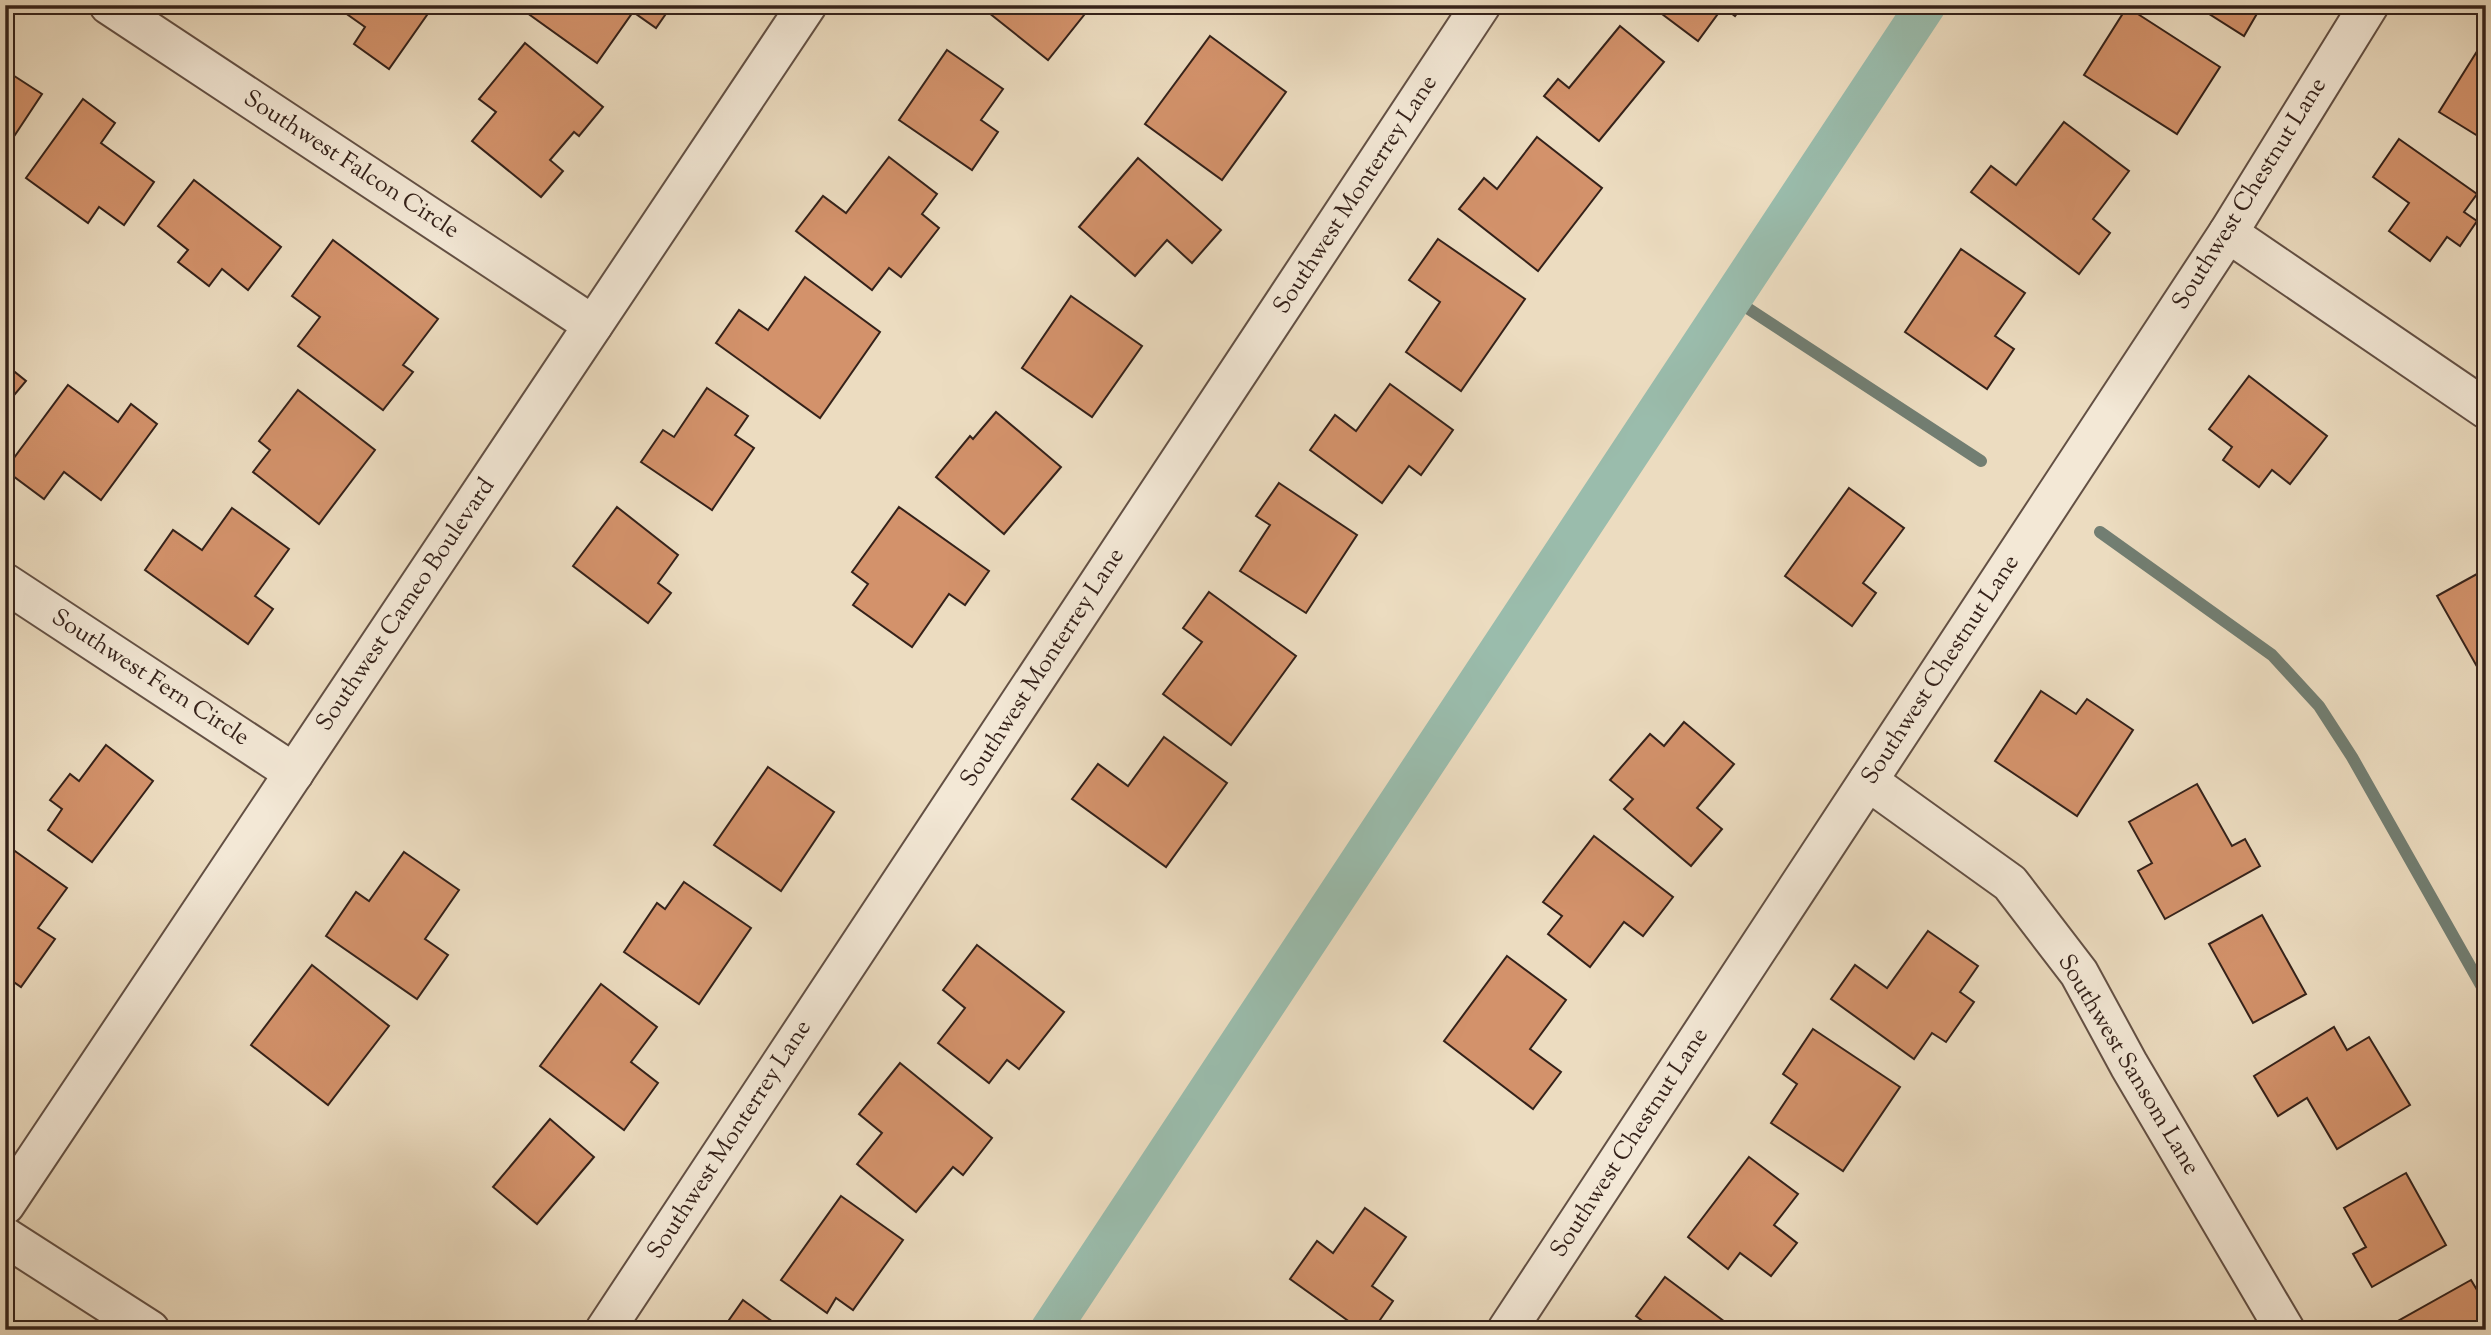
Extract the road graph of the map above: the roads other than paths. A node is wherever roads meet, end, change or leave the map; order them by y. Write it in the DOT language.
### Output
graph roads {
  1 [pos="109,5"];
  2 [pos="807,5"];
  3 [pos="1481,5"];
  4 [pos="2369,5"];
  5 [pos="2228,233"];
  6 [pos="593,326"];
  7 [pos="2486,409"];
  8 [pos="5,583"];
  9 [pos="294,773"];
  10 [pos="1868,781"];
  11 [pos="5,1205"];
  12 [pos="5,1237"];
  13 [pos="150,1330"];
  14 [pos="605,1330"];
  15 [pos="1507,1330"];
  16 [pos="2285,1330"];
  1 -- 6 [label="street, Southwest Falcon Circle"];
  2 -- 6 [label="street, Southwest Cameo Boulevard"];
  3 -- 14 [label="street, Southwest Monterrey Lane"];
  4 -- 5 [label="street, Southwest Chestnut Lane"];
  5 -- 7 [label="street"];
  5 -- 10 [label="street, Southwest Chestnut Lane"];
  6 -- 9 [label="street, Southwest Cameo Boulevard"];
  8 -- 9 [label="street, Southwest Fern Circle"];
  9 -- 11 [label="street, Southwest Cameo Boulevard"];
  10 -- 15 [label="street, Southwest Chestnut Lane"];
  10 -- 16 [label="street, Southwest Sansom Lane"];
  12 -- 13 [label="street"];
}
